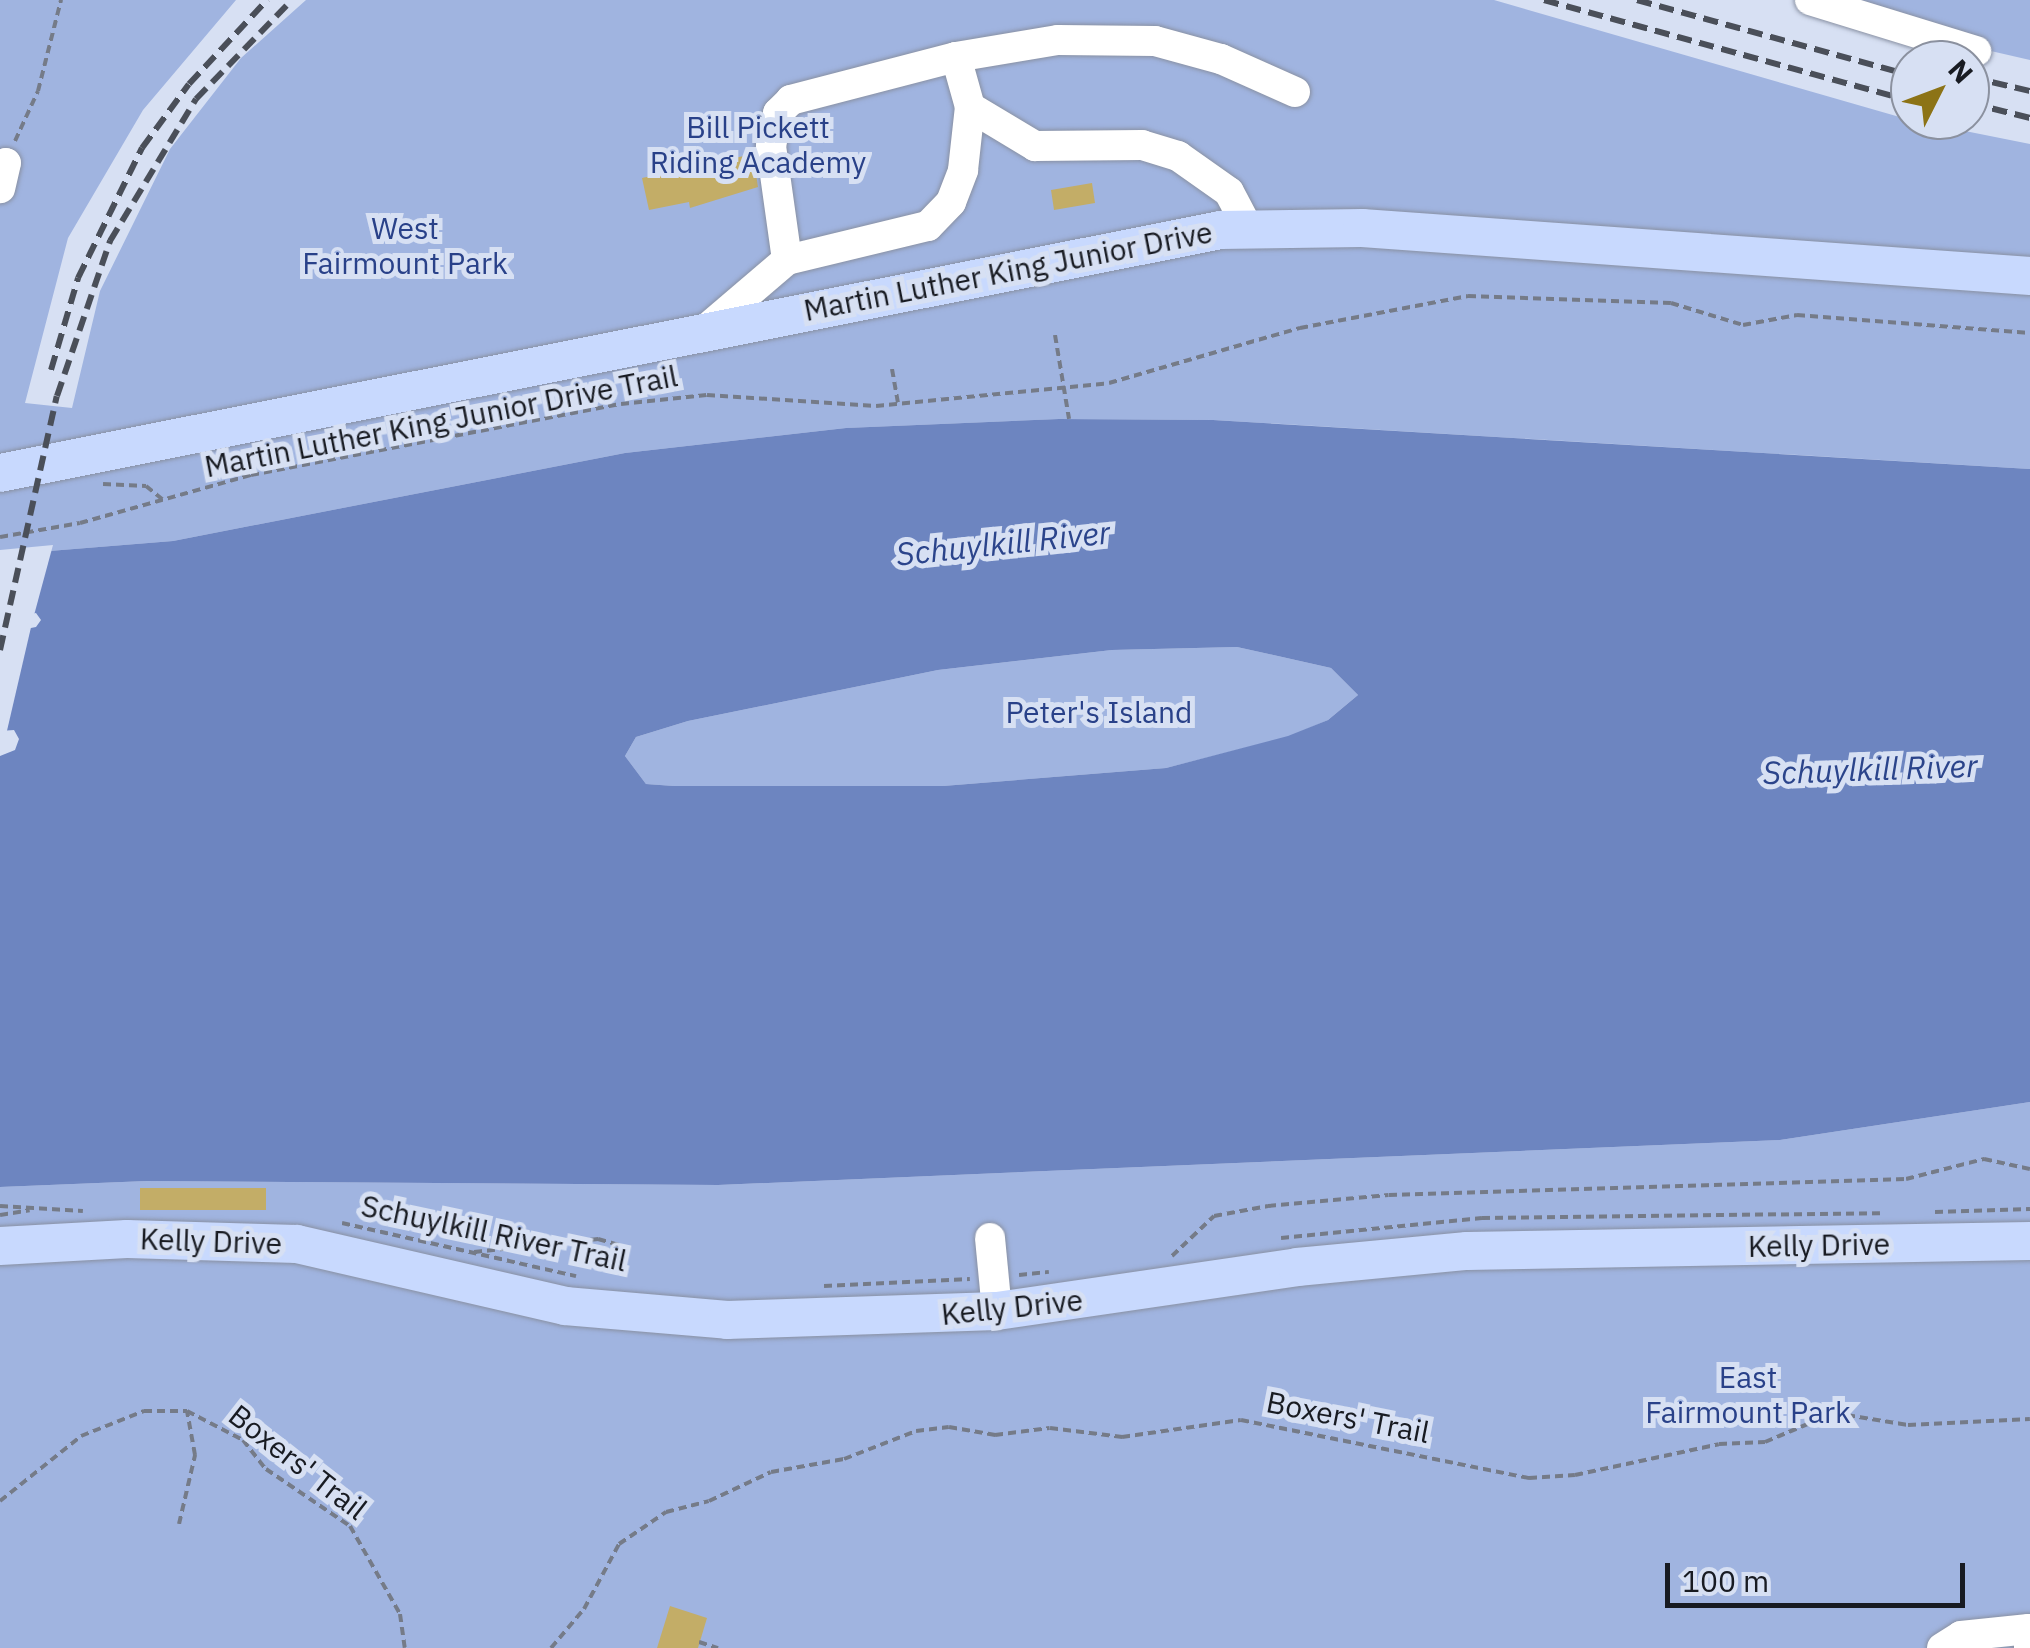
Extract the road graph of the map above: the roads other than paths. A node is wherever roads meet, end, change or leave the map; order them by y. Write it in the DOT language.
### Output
graph roads {
  1 [pos="1810,0"];
  2 [pos="1940,40"];
  3 [pos="956,57"];
  4 [pos="1295,92"];
  5 [pos="970,107"];
  6 [pos="1248,228"];
  7 [pos="787,260"];
  8 [pos="2030,276"];
  9 [pos="705,330"];
  10 [pos="0,473"];
  11 [pos="990,1238"];
  12 [pos="2030,1241"];
  13 [pos="0,1246"];
  14 [pos="997,1312"];
  15 [pos="1942,1648"];
  16 [pos="2028,1648"];
  1 -- 2 [label="lane"];
  3 -- 4 [label="lane"];
  3 -- 5 [label="lane"];
  3 -- 7 [label="lane"];
  5 -- 6 [label="lane"];
  5 -- 7 [label="lane"];
  6 -- 8 [label="main road, Martin Luther King Junior Drive"];
  6 -- 9 [label="main road, Martin Luther King Junior Drive"];
  7 -- 9 [label="lane"];
  9 -- 10 [label="main road, Martin Luther King Junior Drive"];
  11 -- 14 [label="lane"];
  12 -- 14 [label="main road, Kelly Drive"];
  13 -- 14 [label="main road, Kelly Drive"];
  15 -- 16 [label="lane"];
}
